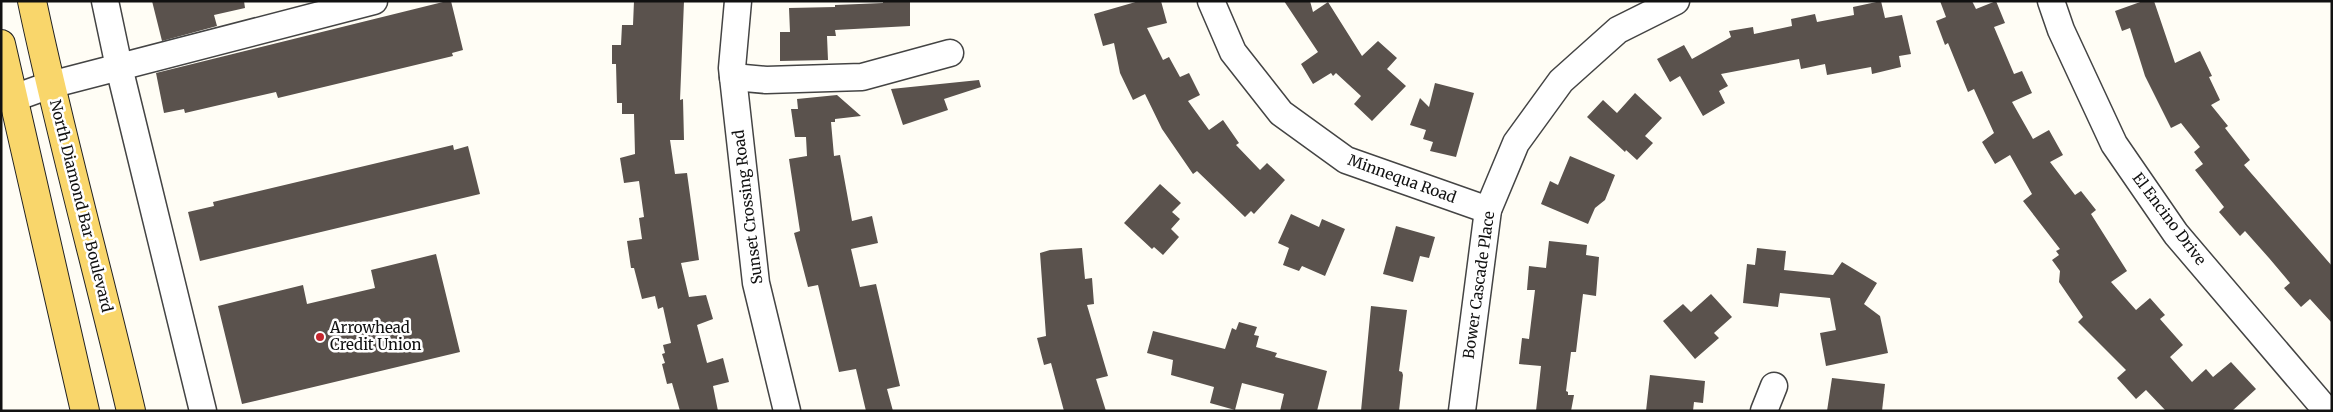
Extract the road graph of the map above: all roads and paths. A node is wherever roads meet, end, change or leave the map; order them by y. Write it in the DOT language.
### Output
graph roads {
  1 [pos="32,1"];
  2 [pos="105,1"];
  3 [pos="374,1"];
  4 [pos="738,1"];
  5 [pos="1211,1"];
  6 [pos="1676,1"];
  7 [pos="2051,1"];
  8 [pos="1,44"];
  9 [pos="950,53"];
  10 [pos="119,67"];
  11 [pos="733,77"];
  12 [pos="50,85"];
  13 [pos="14,98"];
  14 [pos="1488,210"];
  15 [pos="1774,386"];
  16 [pos="86,411"];
  17 [pos="131,411"];
  18 [pos="203,411"];
  19 [pos="787,411"];
  20 [pos="1462,411"];
  21 [pos="1764,411"];
  22 [pos="2328,411"];
  1 -- 12 [label="main road, North Diamond Bar Boulevard"];
  2 -- 10 [label="street"];
  3 -- 10 [label="street"];
  4 -- 11 [label="street, Sunset Crossing Road"];
  5 -- 14 [label="street, Minnequa Road"];
  6 -- 14 [label="street, Bower Cascade Place"];
  7 -- 22 [label="street, El Encino Drive"];
  8 -- 13 [label="main road"];
  9 -- 11 [label="street"];
  10 -- 12 [label="street"];
  10 -- 18 [label="street"];
  11 -- 19 [label="street, Sunset Crossing Road"];
  12 -- 13 [label="street"];
  12 -- 17 [label="main road, North Diamond Bar Boulevard"];
  13 -- 16 [label="main road"];
  14 -- 20 [label="street, Bower Cascade Place"];
  15 -- 21 [label="street"];
}
